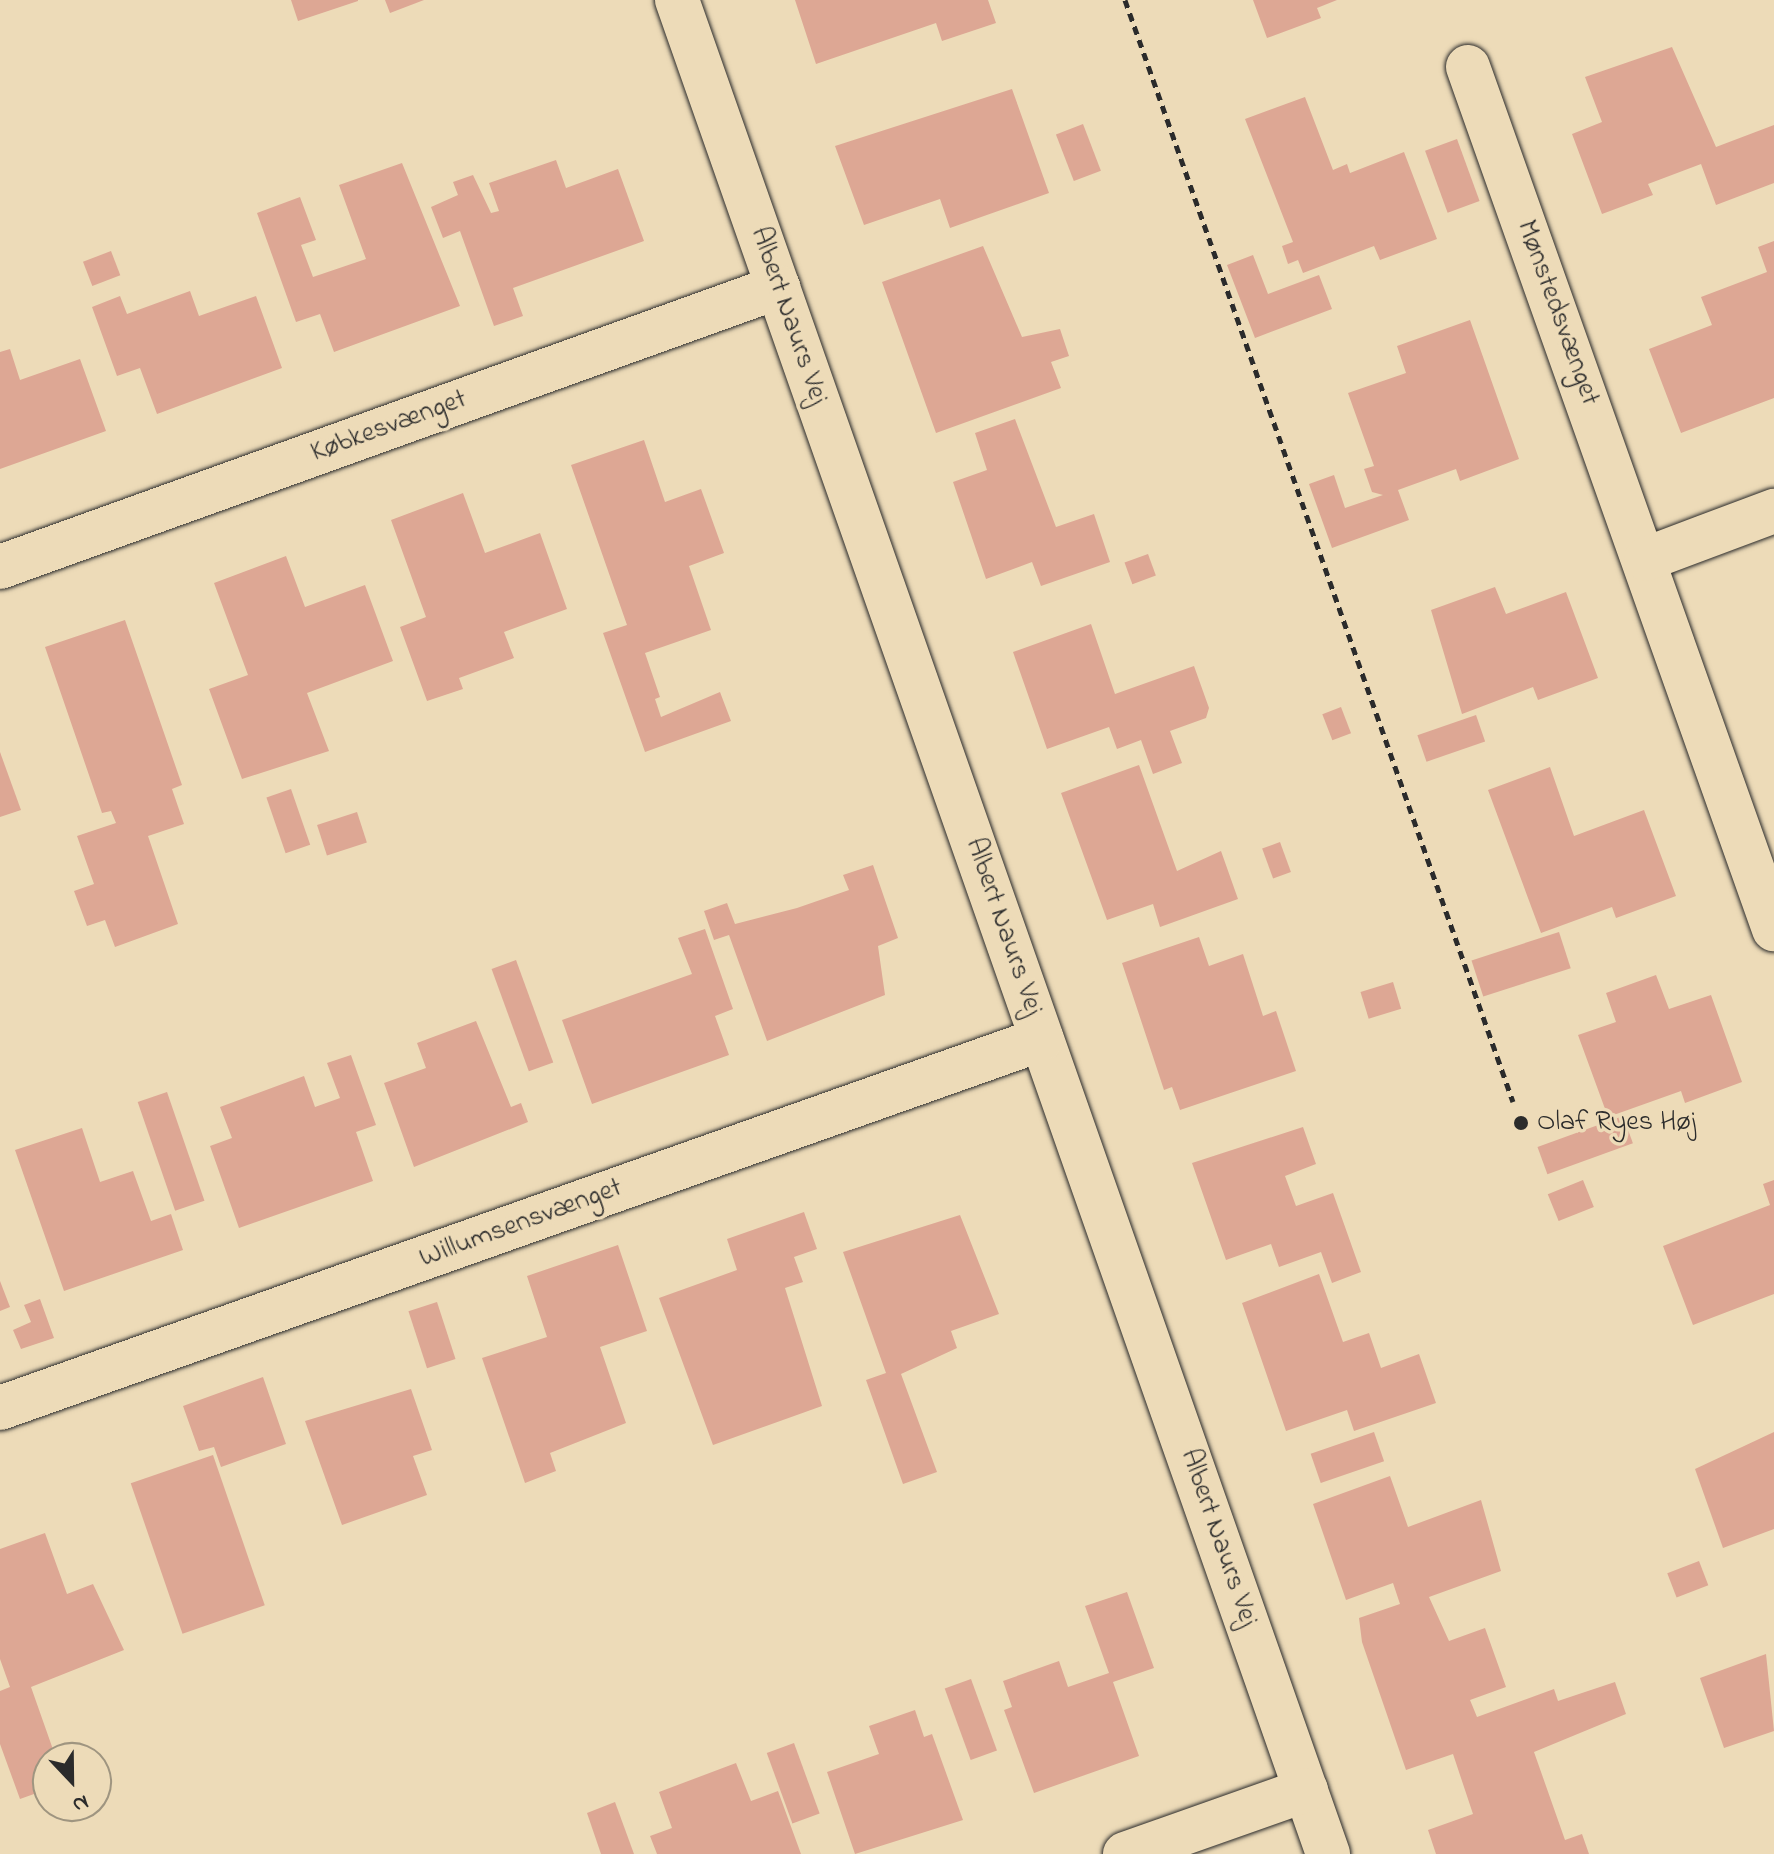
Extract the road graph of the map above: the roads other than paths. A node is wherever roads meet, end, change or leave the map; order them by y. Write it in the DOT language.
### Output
graph roads {
  1 [pos="677,0"];
  2 [pos="1468,67"];
  3 [pos="778,287"];
  4 [pos="1774,511"];
  5 [pos="1646,559"];
  6 [pos="0,567"];
  7 [pos="1774,929"];
  8 [pos="1042,1039"];
  9 [pos="0,1408"];
  10 [pos="1306,1790"];
  11 [pos="1125,1854"];
  12 [pos="1328,1854"];
  1 -- 3 [label="street, Albert Naurs Vej"];
  2 -- 5 [label="street, Mønstedsvænget"];
  3 -- 6 [label="street, Købkesvænget"];
  3 -- 8 [label="street, Albert Naurs Vej"];
  4 -- 5 [label="street"];
  5 -- 7 [label="street, Mønstedsvænget"];
  8 -- 9 [label="street, Willumsensvænget"];
  8 -- 10 [label="street, Albert Naurs Vej"];
  10 -- 11 [label="street"];
  10 -- 12 [label="street, Albert Naurs Vej"];
}
